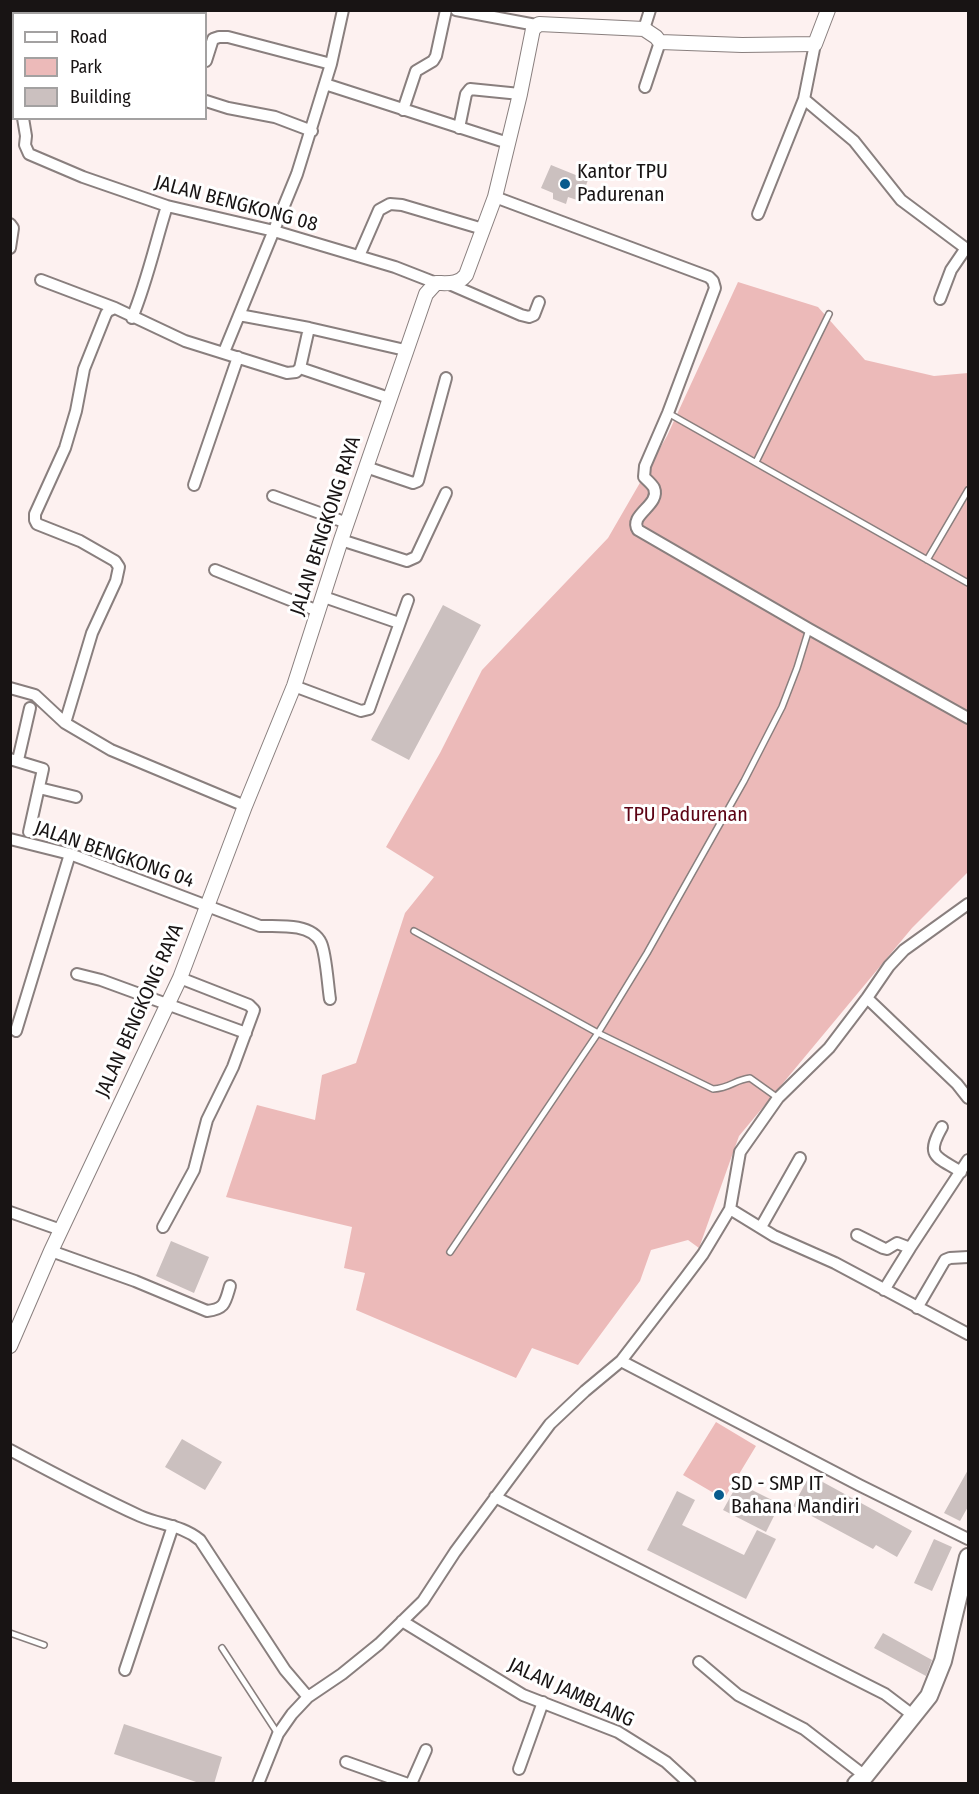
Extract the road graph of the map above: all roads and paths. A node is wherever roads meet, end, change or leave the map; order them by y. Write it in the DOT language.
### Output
graph roads {
  1 [pos="343,10"];
  2 [pos="446,10"];
  3 [pos="456,10"];
  4 [pos="650,10"];
  5 [pos="828,10"];
  6 [pos="536,25"];
  7 [pos="644,29"];
  8 [pos="660,42"];
  9 [pos="815,44"];
  10 [pos="12,47"];
  11 [pos="207,58"];
  12 [pos="331,64"];
  13 [pos="12,76"];
  14 [pos="325,84"];
  15 [pos="645,87"];
  16 [pos="520,94"];
  17 [pos="804,99"];
  18 [pos="207,102"];
  19 [pos="403,110"];
  20 [pos="23,120"];
  21 [pos="459,128"];
  22 [pos="312,131"];
  23 [pos="508,143"];
  24 [pos="495,197"];
  25 [pos="167,206"];
  26 [pos="758,214"];
  27 [pos="10,224"];
  28 [pos="483,229"];
  29 [pos="274,231"];
  30 [pos="10,248"];
  31 [pos="967,249"];
  32 [pos="360,256"];
  33 [pos="41,280"];
  34 [pos="441,283"];
  35 [pos="940,299"];
  36 [pos="539,302"];
  37 [pos="115,308"];
  38 [pos="829,314"];
  39 [pos="239,315"];
  40 [pos="132,318"];
  41 [pos="309,328"];
  42 [pos="405,350"];
  43 [pos="224,352"];
  44 [pos="238,357"];
  45 [pos="300,368"];
  46 [pos="446,378"];
  47 [pos="389,398"];
  48 [pos="668,413"];
  49 [pos="756,462"];
  50 [pos="366,467"];
  51 [pos="194,485"];
  52 [pos="969,490"];
  53 [pos="446,493"];
  54 [pos="273,496"];
  55 [pos="347,523"];
  56 [pos="341,540"];
  57 [pos="927,560"];
  58 [pos="215,570"];
  59 [pos="969,583"];
  60 [pos="324,597"];
  61 [pos="408,600"];
  62 [pos="318,611"];
  63 [pos="399,623"];
  64 [pos="809,630"];
  65 [pos="294,686"];
  66 [pos="10,688"];
  67 [pos="30,708"];
  68 [pos="969,718"];
  69 [pos="65,723"];
  70 [pos="14,760"];
  71 [pos="39,788"];
  72 [pos="76,797"];
  73 [pos="245,806"];
  74 [pos="29,832"];
  75 [pos="10,839"];
  76 [pos="70,854"];
  77 [pos="969,904"];
  78 [pos="206,905"];
  79 [pos="414,931"];
  80 [pos="77,974"];
  81 [pos="180,978"];
  82 [pos="867,998"];
  83 [pos="330,999"];
  84 [pos="167,1004"];
  85 [pos="16,1031"];
  86 [pos="246,1033"];
  87 [pos="598,1033"];
  88 [pos="778,1098"];
  89 [pos="969,1098"];
  90 [pos="942,1127"];
  91 [pos="800,1158"];
  92 [pos="969,1160"];
  93 [pos="961,1172"];
  94 [pos="730,1209"];
  95 [pos="10,1212"];
  96 [pos="163,1227"];
  97 [pos="761,1227"];
  98 [pos="61,1230"];
  99 [pos="857,1235"];
  100 [pos="910,1248"];
  101 [pos="51,1251"];
  102 [pos="450,1252"];
  103 [pos="969,1257"];
  104 [pos="230,1286"];
  105 [pos="884,1290"];
  106 [pos="918,1308"];
  107 [pos="969,1334"];
  108 [pos="10,1346"];
  109 [pos="621,1361"];
  110 [pos="10,1450"];
  111 [pos="495,1497"];
  112 [pos="174,1526"];
  113 [pos="969,1539"];
  114 [pos="969,1557"];
  115 [pos="402,1621"];
  116 [pos="10,1634"];
  117 [pos="44,1645"];
  118 [pos="222,1648"];
  119 [pos="699,1662"];
  120 [pos="125,1670"];
  121 [pos="308,1697"];
  122 [pos="543,1702"];
  123 [pos="914,1716"];
  124 [pos="278,1734"];
  125 [pos="426,1750"];
  126 [pos="345,1762"];
  127 [pos="519,1769"];
  128 [pos="860,1780"];
  129 [pos="258,1784"];
  130 [pos="409,1784"];
  131 [pos="690,1784"];
  1 -- 12 [label="street"];
  2 -- 19 [label="street"];
  3 -- 6 [label="street"];
  4 -- 7 [label="street"];
  5 -- 9 [label="street"];
  6 -- 7 [label="street"];
  6 -- 16 [label="street, JALAN BENGKONG RAYA"];
  7 -- 8 [label="street"];
  8 -- 9 [label="street"];
  8 -- 15 [label="street"];
  9 -- 17 [label="street"];
  10 -- 13 [label="street"];
  11 -- 12 [label="street"];
  12 -- 14 [label="street"];
  14 -- 19 [label="street"];
  14 -- 22 [label="street"];
  16 -- 21 [label="street"];
  16 -- 23 [label="street, JALAN BENGKONG RAYA"];
  17 -- 26 [label="street"];
  17 -- 31 [label="street"];
  18 -- 22 [label="street"];
  19 -- 21 [label="street"];
  20 -- 25 [label="street, JALAN BENGKONG 08"];
  21 -- 23 [label="street"];
  22 -- 29 [label="street"];
  23 -- 24 [label="street, JALAN BENGKONG RAYA"];
  24 -- 28 [label="street, JALAN BENGKONG RAYA"];
  24 -- 48 [label="street"];
  25 -- 29 [label="street, JALAN BENGKONG 08"];
  25 -- 40 [label="street"];
  27 -- 30 [label="street"];
  28 -- 32 [label="street"];
  28 -- 34 [label="street, JALAN BENGKONG RAYA"];
  29 -- 32 [label="street, JALAN BENGKONG 08"];
  29 -- 39 [label="street"];
  31 -- 35 [label="street"];
  32 -- 34 [label="street, JALAN BENGKONG 08"];
  33 -- 37 [label="street"];
  34 -- 36 [label="street, JALAN BENGKONG 08"];
  34 -- 42 [label="street, JALAN BENGKONG RAYA"];
  37 -- 40 [label="street"];
  37 -- 69 [label="street"];
  38 -- 49 [label="lane"];
  39 -- 41 [label="street"];
  39 -- 43 [label="street"];
  40 -- 43 [label="street"];
  41 -- 42 [label="street"];
  41 -- 45 [label="street"];
  42 -- 47 [label="street, JALAN BENGKONG RAYA"];
  43 -- 44 [label="street"];
  44 -- 45 [label="street"];
  44 -- 51 [label="street"];
  45 -- 47 [label="street"];
  46 -- 50 [label="street"];
  47 -- 50 [label="street, JALAN BENGKONG RAYA"];
  48 -- 49 [label="lane"];
  48 -- 64 [label="street"];
  49 -- 57 [label="lane"];
  50 -- 55 [label="street, JALAN BENGKONG RAYA"];
  52 -- 57 [label="lane"];
  53 -- 56 [label="street"];
  54 -- 55 [label="street"];
  55 -- 56 [label="street, JALAN BENGKONG RAYA"];
  56 -- 60 [label="street, JALAN BENGKONG RAYA"];
  57 -- 59 [label="lane"];
  58 -- 62 [label="street"];
  60 -- 62 [label="street, JALAN BENGKONG RAYA"];
  60 -- 63 [label="street"];
  61 -- 63 [label="street"];
  62 -- 65 [label="street, JALAN BENGKONG RAYA"];
  63 -- 65 [label="street"];
  64 -- 68 [label="street"];
  64 -- 87 [label="lane"];
  65 -- 73 [label="street, JALAN BENGKONG RAYA"];
  66 -- 69 [label="street"];
  67 -- 70 [label="street"];
  69 -- 73 [label="street"];
  70 -- 71 [label="street"];
  71 -- 72 [label="street"];
  71 -- 74 [label="street"];
  73 -- 78 [label="street, JALAN BENGKONG RAYA"];
  75 -- 76 [label="street, JALAN BENGKONG 04"];
  76 -- 78 [label="street, JALAN BENGKONG 04"];
  76 -- 85 [label="street"];
  77 -- 82 [label="street"];
  78 -- 81 [label="street, JALAN BENGKONG RAYA"];
  78 -- 83 [label="street, JALAN BENGKONG 04"];
  79 -- 87 [label="lane"];
  80 -- 84 [label="street"];
  81 -- 84 [label="street, JALAN BENGKONG RAYA"];
  81 -- 86 [label="street"];
  82 -- 88 [label="street"];
  82 -- 89 [label="street"];
  84 -- 86 [label="street"];
  84 -- 98 [label="street, JALAN BENGKONG RAYA"];
  86 -- 96 [label="street"];
  87 -- 88 [label="lane"];
  87 -- 102 [label="lane"];
  88 -- 94 [label="street"];
  90 -- 93 [label="street"];
  91 -- 97 [label="street"];
  92 -- 93 [label="street"];
  93 -- 100 [label="street"];
  94 -- 97 [label="street"];
  94 -- 109 [label="street"];
  95 -- 98 [label="street"];
  97 -- 105 [label="street"];
  98 -- 101 [label="street, JALAN BENGKONG RAYA"];
  99 -- 100 [label="street"];
  100 -- 105 [label="street"];
  101 -- 104 [label="street"];
  101 -- 108 [label="street, JALAN BENGKONG RAYA"];
  103 -- 106 [label="street"];
  105 -- 106 [label="street"];
  106 -- 107 [label="street"];
  109 -- 111 [label="street"];
  109 -- 113 [label="street"];
  110 -- 112 [label="street"];
  111 -- 115 [label="street"];
  111 -- 123 [label="street"];
  112 -- 120 [label="street"];
  112 -- 121 [label="street"];
  114 -- 123 [label="main road"];
  115 -- 121 [label="street"];
  115 -- 122 [label="street, JALAN JAMBLANG"];
  116 -- 117 [label="lane"];
  118 -- 124 [label="lane"];
  119 -- 128 [label="street"];
  121 -- 124 [label="street"];
  122 -- 127 [label="street"];
  122 -- 131 [label="street, JALAN JAMBLANG"];
  123 -- 128 [label="main road"];
  124 -- 129 [label="street"];
  125 -- 130 [label="street"];
  126 -- 130 [label="street"];
}
